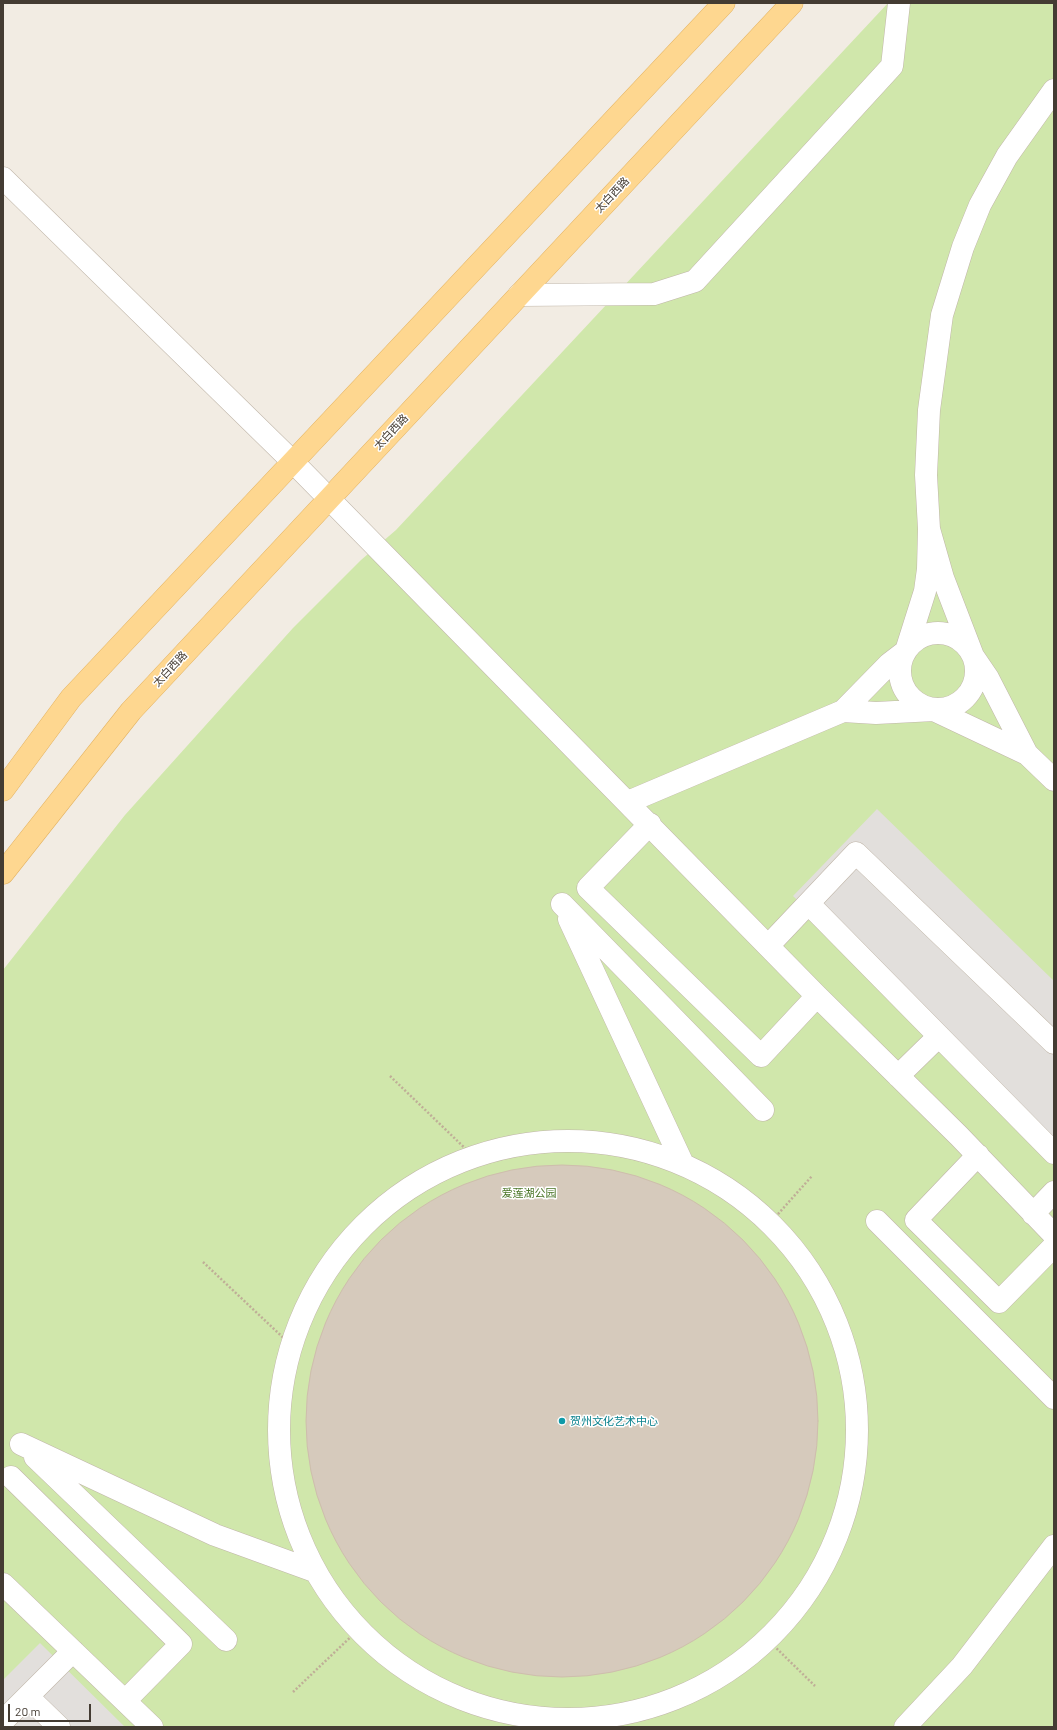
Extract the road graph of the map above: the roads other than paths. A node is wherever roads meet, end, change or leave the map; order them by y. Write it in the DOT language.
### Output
graph roads {
  1 [pos="724,3"];
  2 [pos="792,3"];
  3 [pos="899,3"];
  4 [pos="1054,90"];
  5 [pos="3,178"];
  6 [pos="519,295"];
  7 [pos="294,463"];
  8 [pos="329,500"];
  9 [pos="928,530"];
  10 [pos="906,651"];
  11 [pos="973,656"];
  12 [pos="934,710"];
  13 [pos="844,711"];
  14 [pos="1027,754"];
  15 [pos="1054,780"];
  16 [pos="3,790"];
  17 [pos="628,802"];
  18 [pos="650,824"];
  19 [pos="3,873"];
  20 [pos="588,888"];
  21 [pos="809,904"];
  22 [pos="568,910"];
  23 [pos="768,946"];
  24 [pos="817,996"];
  25 [pos="939,1036"];
  26 [pos="1054,1043"];
  27 [pos="898,1076"];
  28 [pos="763,1110"];
  29 [pos="1054,1153"];
  30 [pos="978,1155"];
  31 [pos="682,1162"];
  32 [pos="1054,1192"];
  33 [pos="1033,1214"];
  34 [pos="877,1221"];
  35 [pos="1054,1235"];
  36 [pos="1054,1246"];
  37 [pos="1054,1398"];
  38 [pos="34,1457"];
  39 [pos="7,1480"];
  40 [pos="1054,1546"];
  41 [pos="314,1571"];
  42 [pos="3,1584"];
  43 [pos="226,1640"];
  44 [pos="73,1651"];
  45 [pos="28,1697"];
  46 [pos="126,1701"];
  47 [pos="3,1721"];
  48 [pos="59,1727"];
  49 [pos="152,1727"];
  50 [pos="905,1727"];
  1 -- 7 [label="main road"];
  2 -- 6 [label="main road, 太白西路"];
  3 -- 6 [label="street"];
  4 -- 9 [label="street"];
  5 -- 7 [label="street"];
  6 -- 8 [label="main road, 太白西路"];
  7 -- 8 [label="street"];
  7 -- 16 [label="main road"];
  8 -- 17 [label="street"];
  8 -- 19 [label="main road, 太白西路"];
  9 -- 10 [label="street"];
  9 -- 11 [label="street"];
  10 -- 11 [label="street"];
  10 -- 12 [label="street"];
  10 -- 13 [label="street"];
  11 -- 12 [label="street"];
  11 -- 14 [label="street"];
  12 -- 13 [label="street"];
  12 -- 14 [label="street"];
  13 -- 17 [label="street"];
  14 -- 15 [label="street"];
  17 -- 18 [label="street"];
  18 -- 20 [label="street"];
  18 -- 23 [label="street"];
  20 -- 22 [label="street"];
  20 -- 24 [label="street"];
  21 -- 23 [label="street"];
  21 -- 25 [label="street"];
  21 -- 26 [label="street"];
  22 -- 28 [label="street"];
  22 -- 31 [label="street"];
  23 -- 24 [label="street"];
  24 -- 27 [label="street"];
  25 -- 27 [label="street"];
  25 -- 29 [label="street"];
  27 -- 30 [label="street"];
  30 -- 33 [label="street"];
  30 -- 36 [label="street"];
  31 -- 41 [label="street"];
  31 -- 41 [label="street"];
  32 -- 33 [label="street"];
  33 -- 35 [label="street"];
  34 -- 37 [label="street"];
  38 -- 39 [label="street"];
  38 -- 41 [label="street"];
  38 -- 43 [label="street"];
  39 -- 46 [label="street"];
  40 -- 50 [label="street"];
  42 -- 44 [label="street"];
  44 -- 45 [label="street"];
  44 -- 46 [label="street"];
  45 -- 47 [label="street"];
  45 -- 48 [label="street"];
  46 -- 49 [label="street"];
}
